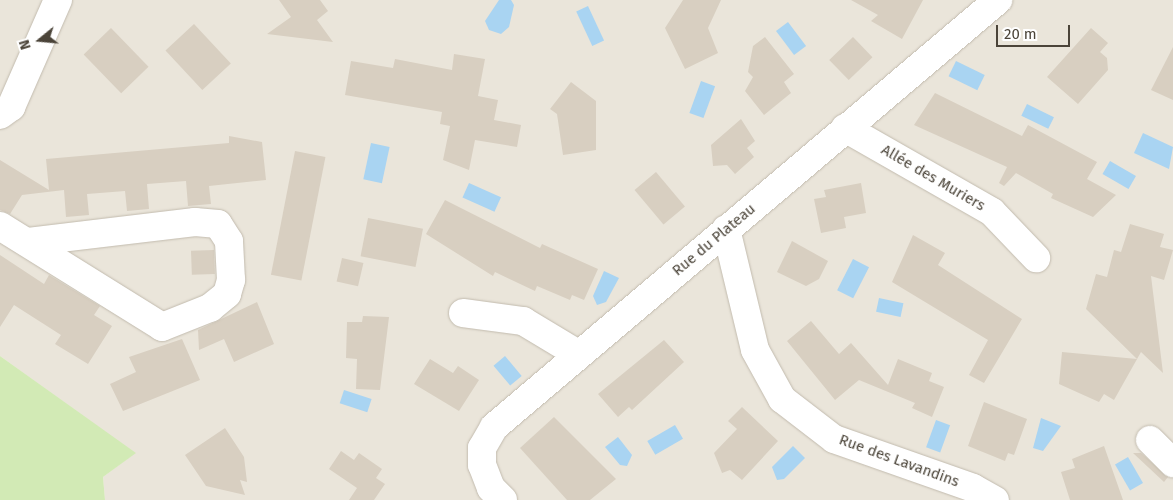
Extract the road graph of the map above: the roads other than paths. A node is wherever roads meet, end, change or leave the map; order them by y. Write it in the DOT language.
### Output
graph roads {
  1 [pos="58,0"];
  2 [pos="998,0"];
  3 [pos="0,115"];
  4 [pos="845,128"];
  5 [pos="0,226"];
  6 [pos="726,229"];
  7 [pos="28,242"];
  8 [pos="1036,258"];
  9 [pos="463,313"];
  10 [pos="578,354"];
  11 [pos="1150,440"];
  12 [pos="1173,463"];
  13 [pos="503,500"];
  14 [pos="995,500"];
  1 -- 3 [label="street"];
  2 -- 4 [label="street, Rue du Plateau"];
  4 -- 6 [label="street, Rue du Plateau"];
  4 -- 8 [label="street, Allée des Muriers"];
  5 -- 7 [label="street"];
  6 -- 10 [label="street, Rue du Plateau"];
  6 -- 14 [label="street, Rue des Lavandins"];
  7 -- 7 [label="street"];
  9 -- 10 [label="street"];
  10 -- 13 [label="street, Rue du Plateau"];
  11 -- 12 [label="street"];
}
